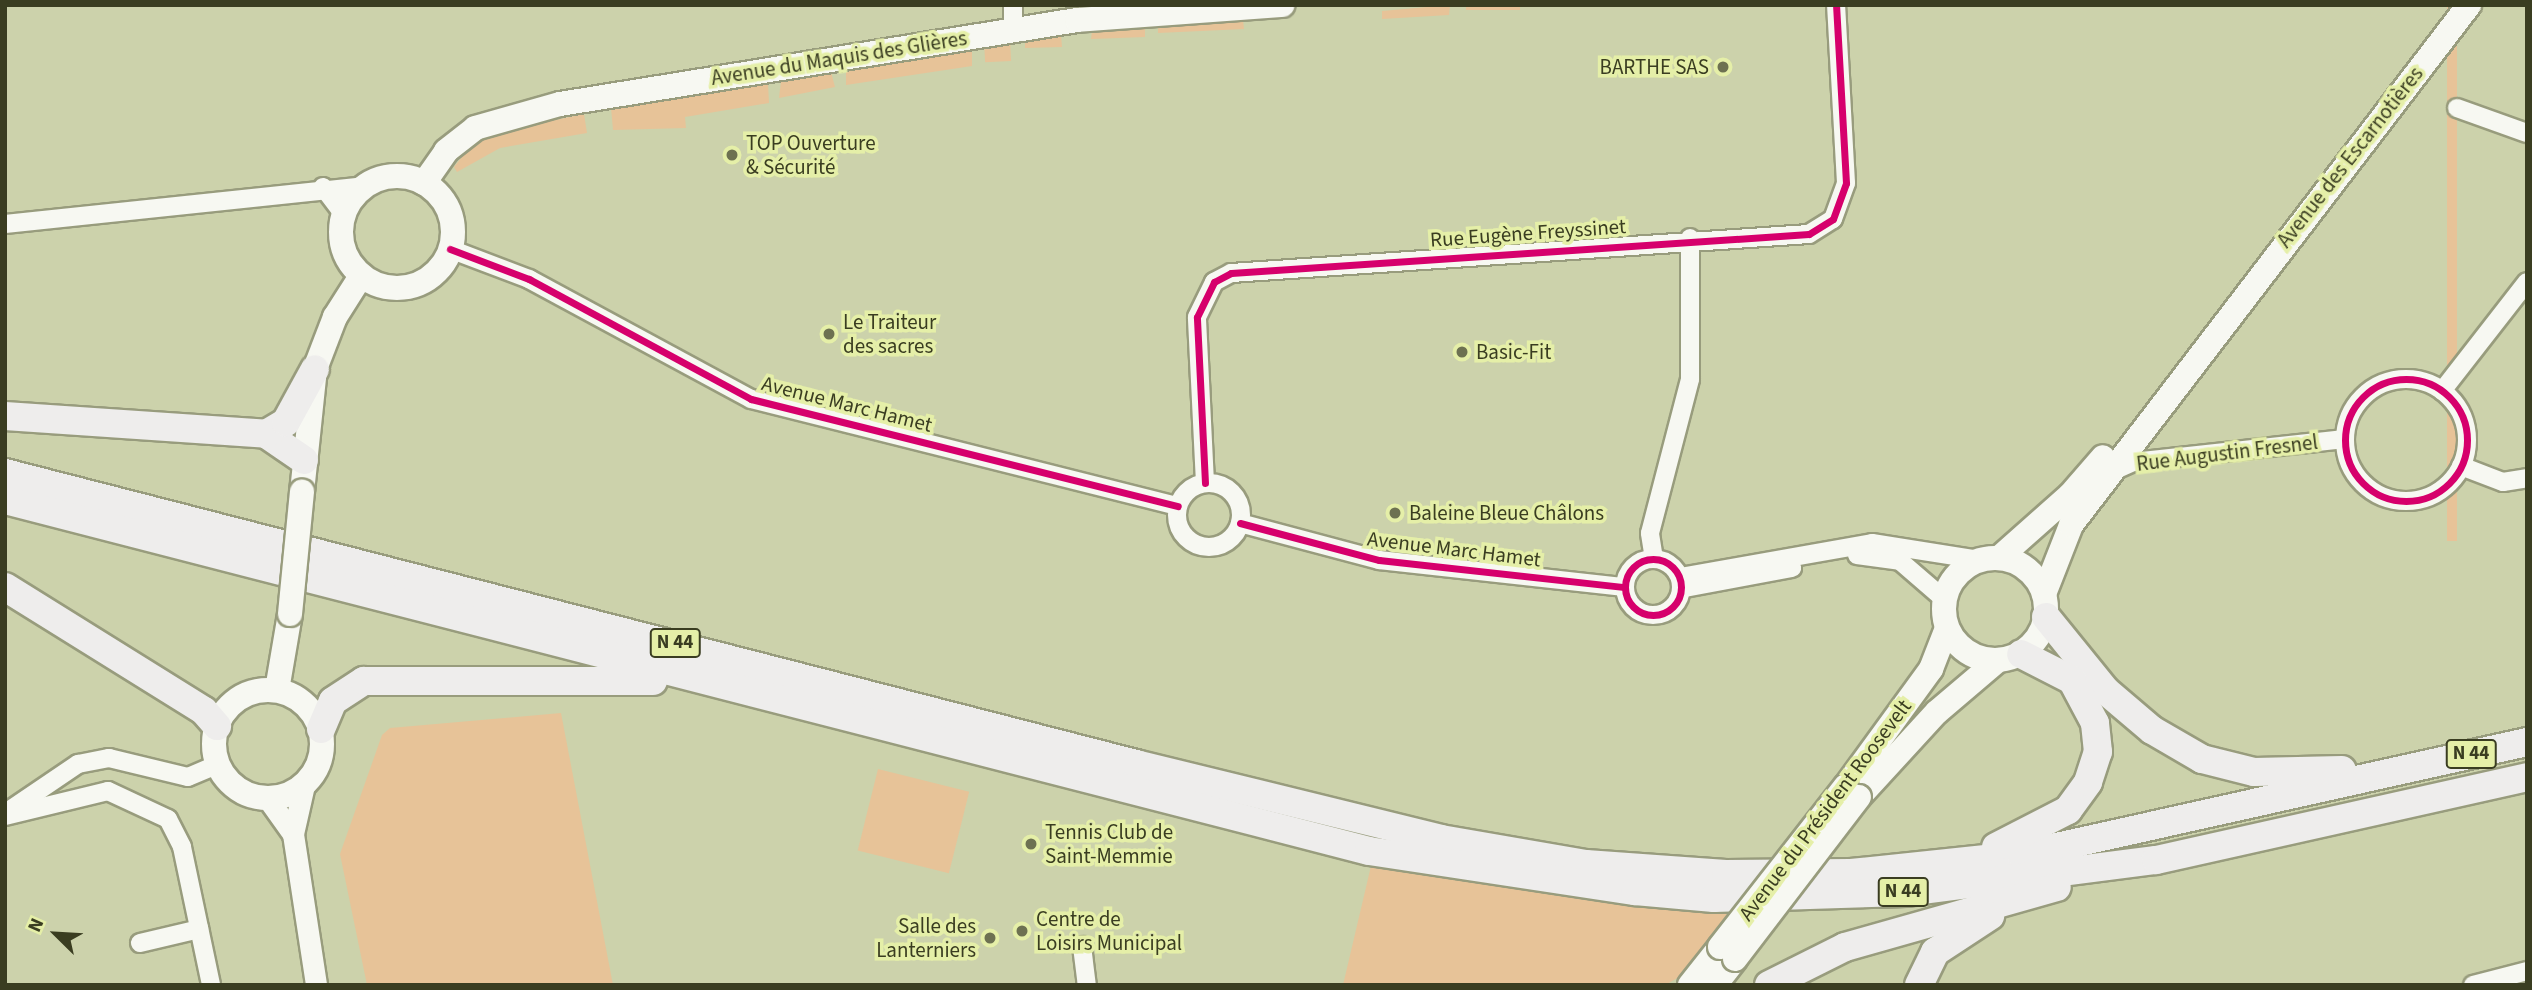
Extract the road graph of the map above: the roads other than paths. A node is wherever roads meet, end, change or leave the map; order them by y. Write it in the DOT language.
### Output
graph roads {
  1 [pos="1013,5"];
  2 [pos="1282,5"];
  3 [pos="1836,5"];
  4 [pos="2469,5"];
  5 [pos="1013,30"];
  6 [pos="2457,108"];
  7 [pos="2527,133"];
  8 [pos="424,183"];
  9 [pos="364,186"];
  10 [pos="323,187"];
  11 [pos="344,214"];
  12 [pos="5,224"];
  13 [pos="1690,238"];
  14 [pos="450,249"];
  15 [pos="361,276"];
  16 [pos="2527,282"];
  17 [pos="2232,309"];
  18 [pos="315,369"];
  19 [pos="2442,391"];
  20 [pos="5,416"];
  21 [pos="266,434"];
  22 [pos="2345,439"];
  23 [pos="304,460"];
  24 [pos="2461,466"];
  25 [pos="5,473"];
  26 [pos="2110,473"];
  27 [pos="2527,478"];
  28 [pos="1205,483"];
  29 [pos="5,500"];
  30 [pos="1178,506"];
  31 [pos="1240,523"];
  32 [pos="1654,559"];
  33 [pos="1990,559"];
  34 [pos="1681,582"];
  35 [pos="5,587"];
  36 [pos="1625,587"];
  37 [pos="1944,599"];
  38 [pos="2045,605"];
  39 [pos="1947,628"];
  40 [pos="2009,657"];
  41 [pos="724,685"];
  42 [pos="277,690"];
  43 [pos="217,726"];
  44 [pos="321,729"];
  45 [pos="2527,742"];
  46 [pos="218,764"];
  47 [pos="2415,765"];
  48 [pos="2527,777"];
  49 [pos="304,785"];
  50 [pos="1853,791"];
  51 [pos="268,799"];
  52 [pos="5,814"];
  53 [pos="293,834"];
  54 [pos="2155,860"];
  55 [pos="1957,863"];
  56 [pos="2017,899"];
  57 [pos="199,929"];
  58 [pos="140,943"];
  59 [pos="1082,946"];
  60 [pos="1727,953"];
  61 [pos="2527,971"];
  62 [pos="1769,984"];
  63 [pos="211,985"];
  64 [pos="316,985"];
  65 [pos="1087,985"];
  66 [pos="1690,985"];
  67 [pos="1715,985"];
  68 [pos="1818,985"];
  69 [pos="1919,985"];
  70 [pos="2473,985"];
  1 -- 5 [label="street"];
  2 -- 5 [label="main road, Avenue du Maquis des Glières"];
  3 -- 13 [label="street, Rue Eugène Freyssinet"];
  4 -- 17 [label="main road, Avenue des Escarnotières"];
  5 -- 8 [label="main road, Avenue du Maquis des Glières"];
  6 -- 7 [label="street"];
  8 -- 9 [label="main road"];
  8 -- 14 [label="main road"];
  9 -- 10 [label="street"];
  9 -- 11 [label="main road"];
  10 -- 11 [label="street"];
  10 -- 12 [label="street"];
  11 -- 15 [label="main road"];
  13 -- 28 [label="street, Rue Eugène Freyssinet"];
  13 -- 32 [label="street"];
  14 -- 15 [label="main road"];
  14 -- 30 [label="street, Avenue Marc Hamet"];
  15 -- 18 [label="main road"];
  16 -- 19 [label="street"];
  17 -- 26 [label="main road, Avenue des Escarnotières"];
  17 -- 33 [label="main road, Avenue des Escarnotières"];
  18 -- 21 [label="main road"];
  18 -- 23 [label="main road"];
  19 -- 22 [label="street, Rue Augustin Fresnel"];
  19 -- 24 [label="street"];
  20 -- 21 [label="main road"];
  21 -- 23 [label="main road"];
  22 -- 24 [label="street, Rue Augustin Fresnel"];
  22 -- 26 [label="street, Rue Augustin Fresnel"];
  23 -- 42 [label="main road, bridge"];
  24 -- 27 [label="street"];
  25 -- 55 [label="main road, N 44"];
  26 -- 38 [label="main road, Avenue des Escarnotières"];
  28 -- 30 [label="street"];
  28 -- 31 [label="street"];
  29 -- 41 [label="main road, N 44"];
  30 -- 31 [label="street"];
  31 -- 36 [label="street, Avenue Marc Hamet"];
  32 -- 34 [label="street"];
  32 -- 36 [label="street"];
  33 -- 34 [label="street"];
  33 -- 37 [label="main road"];
  33 -- 38 [label="main road"];
  34 -- 36 [label="street"];
  34 -- 37 [label="street"];
  35 -- 43 [label="main road"];
  37 -- 39 [label="main road"];
  38 -- 40 [label="main road"];
  38 -- 47 [label="main road"];
  39 -- 40 [label="main road"];
  39 -- 50 [label="main road, Avenue du Président Roosevelt"];
  40 -- 50 [label="main road, Avenue du Président Roosevelt"];
  40 -- 55 [label="main road"];
  41 -- 44 [label="main road"];
  41 -- 54 [label="main road, N 44"];
  42 -- 43 [label="main road"];
  42 -- 44 [label="main road"];
  43 -- 46 [label="main road"];
  44 -- 49 [label="main road"];
  45 -- 47 [label="main road, N 44"];
  46 -- 51 [label="main road"];
  46 -- 52 [label="street"];
  47 -- 55 [label="main road, N 44"];
  48 -- 54 [label="main road, N 44"];
  49 -- 51 [label="main road"];
  49 -- 53 [label="street"];
  50 -- 60 [label="main road, Avenue du Président Roosevelt, bridge"];
  51 -- 53 [label="street"];
  52 -- 57 [label="street"];
  53 -- 64 [label="street"];
  54 -- 56 [label="main road"];
  56 -- 62 [label="main road"];
  56 -- 69 [label="main road"];
  57 -- 58 [label="street"];
  57 -- 63 [label="street"];
  59 -- 65 [label="street"];
  60 -- 66 [label="main road, Avenue du Président Roosevelt"];
  60 -- 67 [label="main road, Avenue du Président Roosevelt"];
  61 -- 70 [label="street"];
  62 -- 68 [label="main road"];
}
